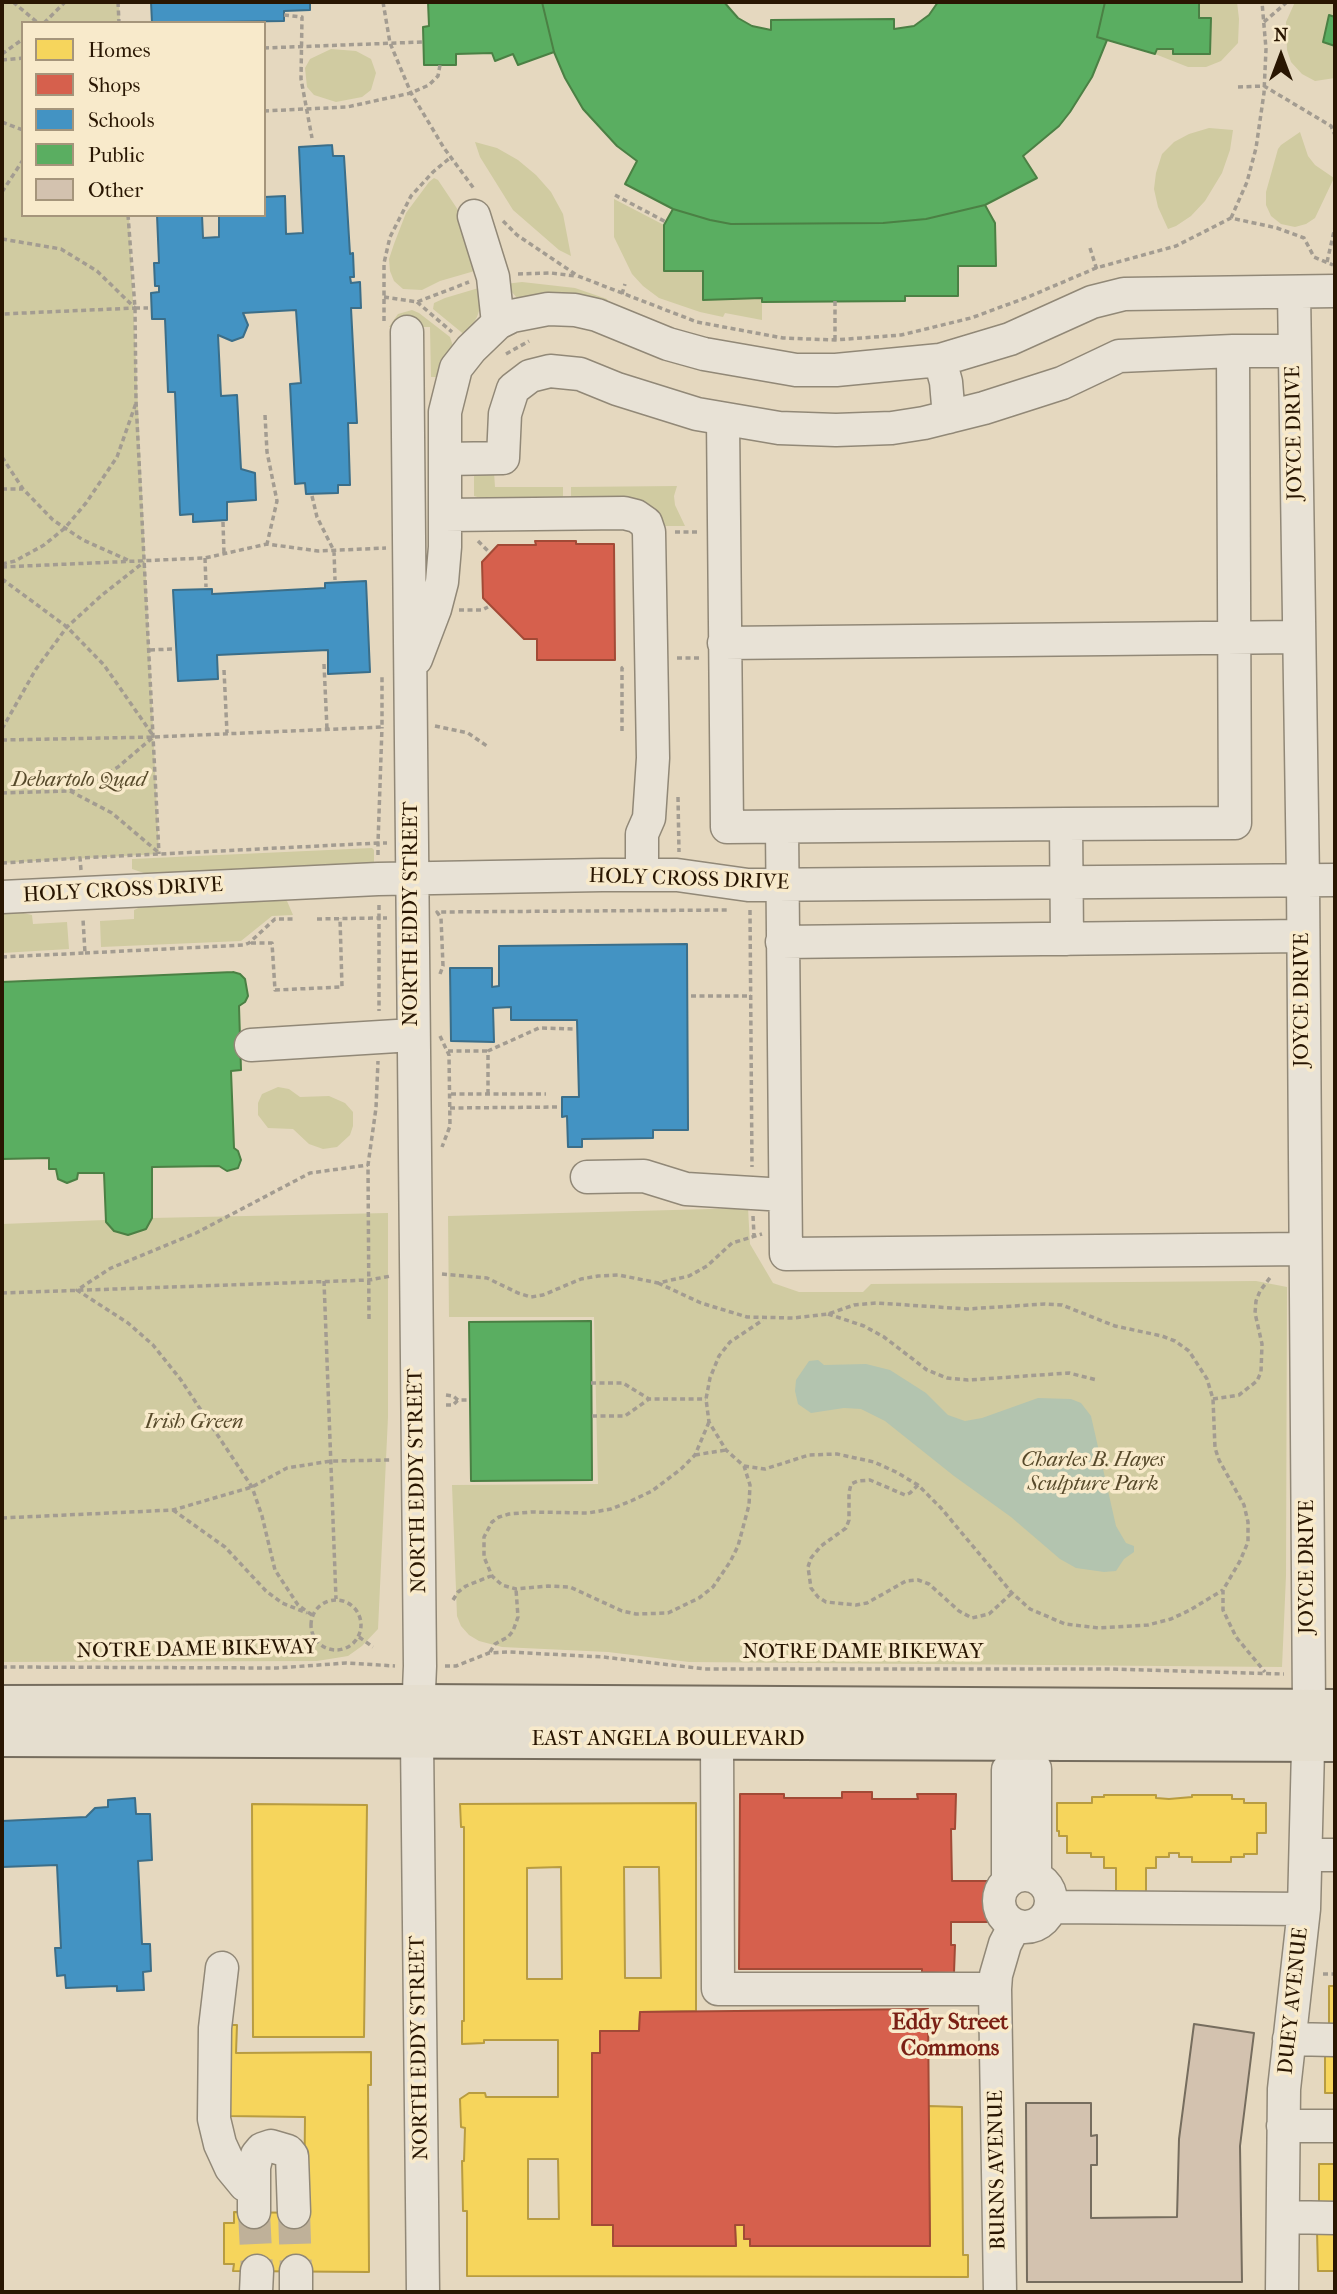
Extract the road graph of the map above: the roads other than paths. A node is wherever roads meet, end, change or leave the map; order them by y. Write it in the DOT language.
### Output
graph roads {
  1 [pos="483,208"];
  2 [pos="1331,277"];
  3 [pos="1293,292"];
  4 [pos="498,323"];
  5 [pos="407,332"];
  6 [pos="1233,351"];
  7 [pos="1294,351"];
  8 [pos="940,360"];
  9 [pos="949,416"];
  10 [pos="723,419"];
  11 [pos="445,459"];
  12 [pos="445,515"];
  13 [pos="1298,637"];
  14 [pos="1235,638"];
  15 [pos="712,650"];
  16 [pos="396,671"];
  17 [pos="1066,824"];
  18 [pos="782,827"];
  19 [pos="650,875"];
  20 [pos="412,878"];
  21 [pos="1303,880"];
  22 [pos="1335,880"];
  23 [pos="1066,883"];
  24 [pos="782,892"];
  25 [pos="2,897"];
  26 [pos="1303,936"];
  27 [pos="1067,939"];
  28 [pos="782,942"];
  29 [pos="424,1031"];
  30 [pos="251,1045"];
  31 [pos="587,1177"];
  32 [pos="785,1195"];
  33 [pos="1294,1249"];
  34 [pos="2,1705"];
  35 [pos="418,1722"];
  36 [pos="1322,1726"];
  37 [pos="2,1737"];
  38 [pos="717,1740"];
  39 [pos="1022,1751"];
  40 [pos="1320,1855"];
  41 [pos="1022,1879"];
  42 [pos="1051,1907"];
  43 [pos="1304,1909"];
  44 [pos="1015,1925"];
  45 [pos="222,1968"];
  46 [pos="995,1989"];
  47 [pos="1289,2039"];
  48 [pos="1335,2040"];
  49 [pos="1283,2126"];
  50 [pos="1335,2126"];
  51 [pos="294,2212"];
  52 [pos="1284,2217"];
  53 [pos="1335,2218"];
  54 [pos="423,2292"];
  55 [pos="1000,2292"];
  56 [pos="1282,2292"];
  1 -- 4 [label="street"];
  2 -- 3 [label="street"];
  3 -- 7 [label="street, JOYCE DRIVE"];
  3 -- 8 [label="street"];
  4 -- 8 [label="street"];
  4 -- 11 [label="street"];
  5 -- 16 [label="street, NORTH EDDY STREET"];
  6 -- 7 [label="street"];
  6 -- 9 [label="street"];
  6 -- 14 [label="street"];
  7 -- 13 [label="street, JOYCE DRIVE"];
  8 -- 9 [label="street"];
  9 -- 10 [label="street"];
  10 -- 11 [label="street"];
  10 -- 15 [label="street"];
  11 -- 12 [label="street"];
  12 -- 16 [label="street"];
  12 -- 19 [label="street"];
  13 -- 14 [label="street"];
  13 -- 21 [label="street, JOYCE DRIVE"];
  14 -- 15 [label="street"];
  14 -- 17 [label="street"];
  15 -- 18 [label="street"];
  16 -- 20 [label="street, NORTH EDDY STREET"];
  17 -- 18 [label="street"];
  17 -- 23 [label="street"];
  18 -- 24 [label="street"];
  19 -- 20 [label="street, HOLY CROSS DRIVE"];
  19 -- 24 [label="street, HOLY CROSS DRIVE"];
  20 -- 25 [label="street, HOLY CROSS DRIVE"];
  20 -- 29 [label="street, NORTH EDDY STREET"];
  21 -- 22 [label="street, HOLY CROSS DRIVE"];
  21 -- 23 [label="street, HOLY CROSS DRIVE"];
  21 -- 26 [label="street, JOYCE DRIVE"];
  23 -- 24 [label="street, HOLY CROSS DRIVE"];
  23 -- 27 [label="street"];
  24 -- 28 [label="street"];
  26 -- 27 [label="street"];
  26 -- 33 [label="street, JOYCE DRIVE"];
  27 -- 28 [label="street"];
  28 -- 32 [label="street"];
  29 -- 30 [label="street"];
  29 -- 35 [label="street, NORTH EDDY STREET"];
  31 -- 32 [label="street"];
  32 -- 33 [label="street"];
  33 -- 36 [label="street, JOYCE DRIVE"];
  34 -- 35 [label="main road, EAST ANGELA BOULEVARD"];
  35 -- 36 [label="main road, EAST ANGELA BOULEVARD"];
  35 -- 37 [label="main road, EAST ANGELA BOULEVARD"];
  35 -- 38 [label="main road, EAST ANGELA BOULEVARD"];
  35 -- 54 [label="street, NORTH EDDY STREET"];
  36 -- 39 [label="main road, EAST ANGELA BOULEVARD"];
  36 -- 40 [label="street, DUEY AVENUE"];
  38 -- 39 [label="main road, EAST ANGELA BOULEVARD"];
  38 -- 46 [label="street"];
  39 -- 41 [label="street"];
  40 -- 43 [label="street, DUEY AVENUE"];
  41 -- 42 [label="street"];
  41 -- 44 [label="street"];
  42 -- 43 [label="street"];
  42 -- 44 [label="street"];
  43 -- 47 [label="street, DUEY AVENUE"];
  44 -- 46 [label="street, BURNS AVENUE"];
  45 -- 51 [label="street"];
  46 -- 55 [label="street, BURNS AVENUE"];
  47 -- 48 [label="street"];
  47 -- 49 [label="street, DUEY AVENUE"];
  49 -- 50 [label="street"];
  49 -- 52 [label="street, DUEY AVENUE"];
  52 -- 53 [label="street"];
  52 -- 56 [label="street, DUEY AVENUE"];
}
